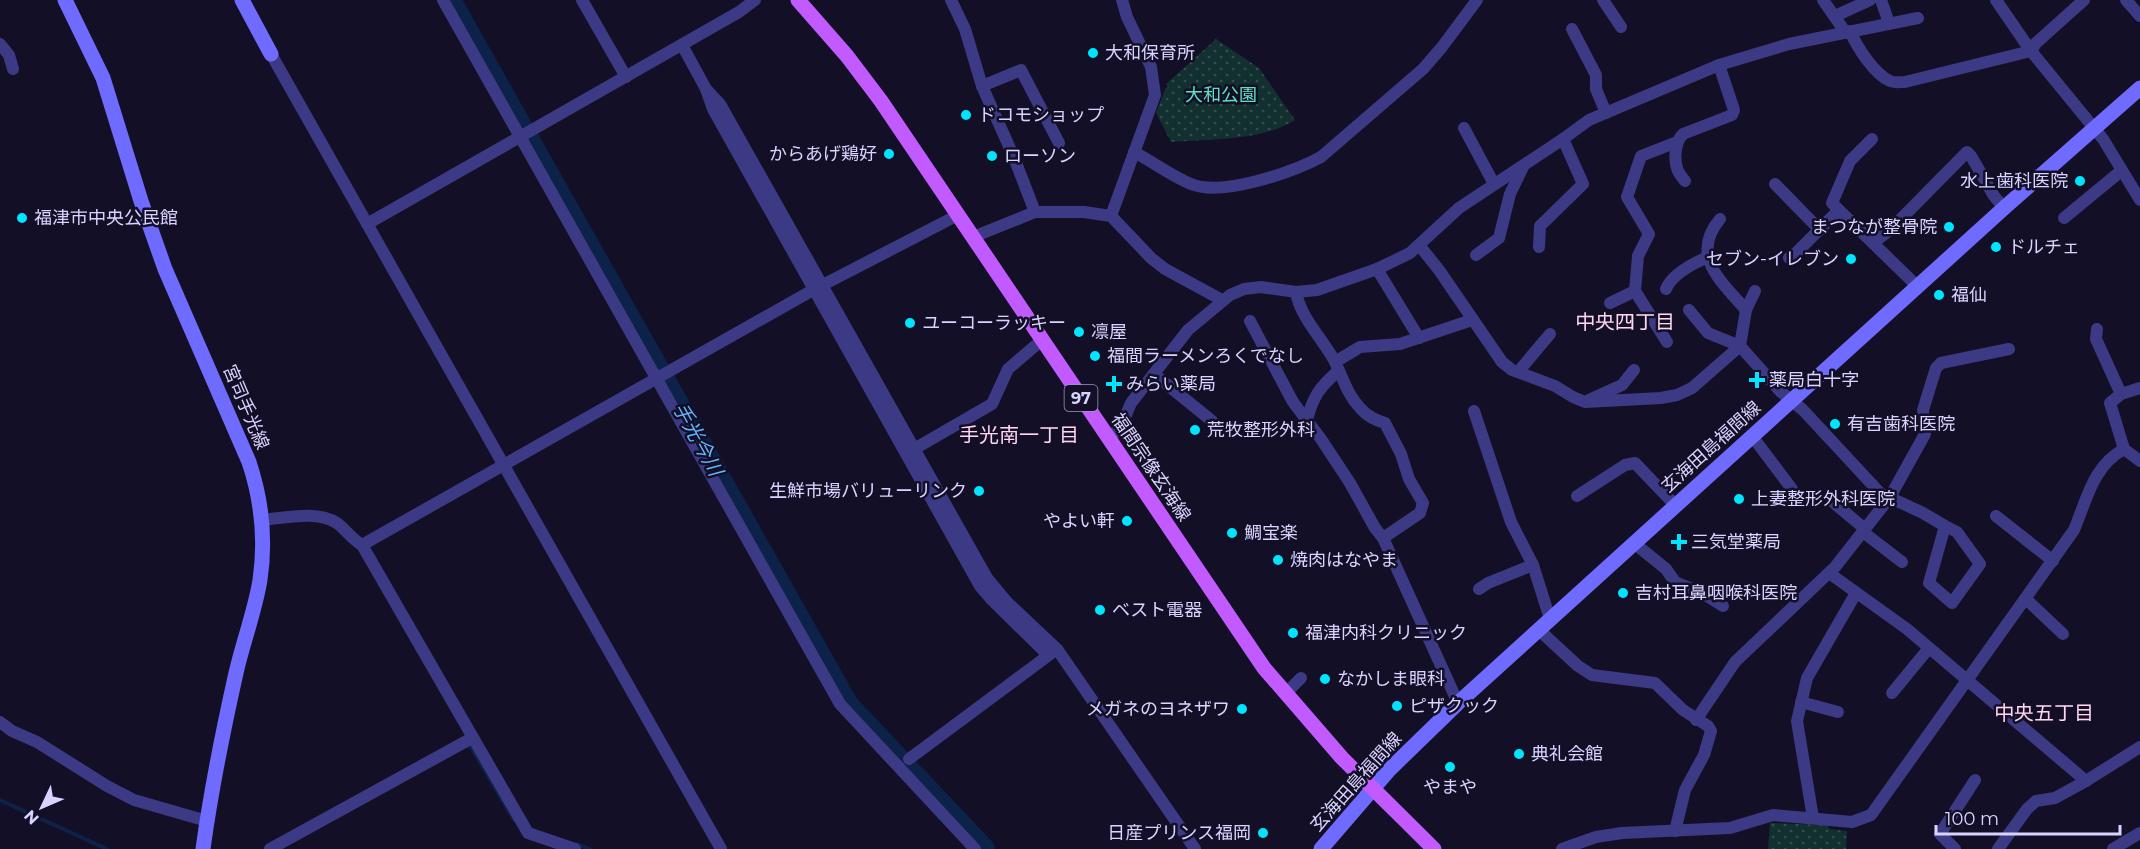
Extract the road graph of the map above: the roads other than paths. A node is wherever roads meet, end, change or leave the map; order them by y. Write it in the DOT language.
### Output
graph roads {
  1 [pos="64,0"];
  2 [pos="242,0"];
  3 [pos="442,0"];
  4 [pos="582,0"];
  5 [pos="756,0"];
  6 [pos="798,0"];
  7 [pos="951,0"];
  8 [pos="1122,0"];
  9 [pos="1477,0"];
  10 [pos="1604,0"];
  11 [pos="1823,0"];
  12 [pos="1870,0"];
  13 [pos="1881,0"];
  14 [pos="1996,0"];
  15 [pos="2084,0"];
  16 [pos="2126,0"];
  17 [pos="1835,16"];
  18 [pos="2140,16"];
  19 [pos="1918,18"];
  20 [pos="1889,23"];
  21 [pos="1621,27"];
  22 [pos="1572,29"];
  23 [pos="1848,32"];
  24 [pos="0,44"];
  25 [pos="682,45"];
  26 [pos="2031,51"];
  27 [pos="271,54"];
  28 [pos="1719,65"];
  29 [pos="12,69"];
  30 [pos="626,76"];
  31 [pos="982,86"];
  32 [pos="2140,88"];
  33 [pos="1606,112"];
  34 [pos="1464,128"];
  35 [pos="2094,128"];
  36 [pos="524,135"];
  37 [pos="1563,139"];
  38 [pos="1872,139"];
  39 [pos="1677,142"];
  40 [pos="1059,143"];
  41 [pos="1134,152"];
  42 [pos="1524,166"];
  43 [pos="2121,171"];
  44 [pos="1685,181"];
  45 [pos="1494,184"];
  46 [pos="1775,184"];
  47 [pos="2140,200"];
  48 [pos="2004,208"];
  49 [pos="1839,210"];
  50 [pos="1035,212"];
  51 [pos="958,215"];
  52 [pos="1111,216"];
  53 [pos="2064,218"];
  54 [pos="1720,219"];
  55 [pos="367,224"];
  56 [pos="1820,230"];
  57 [pos="973,237"];
  58 [pos="1873,243"];
  59 [pos="1419,245"];
  60 [pos="1539,247"];
  61 [pos="1476,255"];
  62 [pos="1708,257"];
  63 [pos="1789,258"];
  64 [pos="1377,269"];
  65 [pos="1917,286"];
  66 [pos="818,288"];
  67 [pos="1666,289"];
  68 [pos="1635,291"];
  69 [pos="1755,291"];
  70 [pos="1296,292"];
  71 [pos="1222,300"];
  72 [pos="1610,303"];
  73 [pos="1689,310"];
  74 [pos="1746,310"];
  75 [pos="1472,320"];
  76 [pos="1250,321"];
  77 [pos="2097,328"];
  78 [pos="1550,334"];
  79 [pos="1419,338"];
  80 [pos="1042,340"];
  81 [pos="1666,342"];
  82 [pos="1740,346"];
  83 [pos="2009,349"];
  84 [pos="1337,366"];
  85 [pos="1634,370"];
  86 [pos="1518,372"];
  87 [pos="1154,374"];
  88 [pos="660,376"];
  89 [pos="2140,388"];
  90 [pos="2121,394"];
  91 [pos="1792,400"];
  92 [pos="1585,402"];
  93 [pos="1474,411"];
  94 [pos="1212,420"];
  95 [pos="1307,420"];
  96 [pos="1752,436"];
  97 [pos="1108,439"];
  98 [pos="2124,449"];
  99 [pos="909,451"];
  100 [pos="2140,461"];
  101 [pos="503,464"];
  102 [pos="1792,489"];
  103 [pos="1577,496"];
  104 [pos="1890,497"];
  105 [pos="1834,503"];
  106 [pos="1676,506"];
  107 [pos="1996,516"];
  108 [pos="262,520"];
  109 [pos="1945,526"];
  110 [pos="1864,530"];
  111 [pos="1383,538"];
  112 [pos="1635,543"];
  113 [pos="362,545"];
  114 [pos="2053,561"];
  115 [pos="1902,562"];
  116 [pos="1533,565"];
  117 [pos="1829,573"];
  118 [pos="1479,590"];
  119 [pos="1856,593"];
  120 [pos="2026,598"];
  121 [pos="1723,606"];
  122 [pos="1545,624"];
  123 [pos="2063,634"];
  124 [pos="1929,648"];
  125 [pos="1053,652"];
  126 [pos="1301,678"];
  127 [pos="1968,680"];
  128 [pos="1892,693"];
  129 [pos="1285,694"];
  130 [pos="1801,702"];
  131 [pos="1458,704"];
  132 [pos="1838,712"];
  133 [pos="1696,720"];
  134 [pos="0,722"];
  135 [pos="472,738"];
  136 [pos="2140,747"];
  137 [pos="909,759"];
  138 [pos="1974,780"];
  139 [pos="2086,781"];
  140 [pos="1372,789"];
  141 [pos="1814,818"];
  142 [pos="207,820"];
  143 [pos="1675,831"];
  144 [pos="2140,833"];
  145 [pos="1187,846"];
  146 [pos="203,849"];
  147 [pos="270,849"];
  148 [pos="575,849"];
  149 [pos="721,849"];
  150 [pos="975,849"];
  151 [pos="1321,849"];
  152 [pos="1434,849"];
  153 [pos="1562,849"];
  154 [pos="1955,849"];
  155 [pos="1998,849"];
  156 [pos="2113,849"];
  1 -- 108 [label="main road, 宮司手光線"];
  2 -- 27 [label="main road"];
  3 -- 36 [label="street"];
  4 -- 30 [label="street"];
  5 -- 25 [label="street"];
  6 -- 51 [label="main road, 福間宗像玄海線 / 97"];
  7 -- 31 [label="street"];
  8 -- 41 [label="street"];
  9 -- 41 [label="street"];
  10 -- 21 [label="street"];
  11 -- 17 [label="street"];
  12 -- 17 [label="street"];
  13 -- 20 [label="street"];
  14 -- 26 [label="street"];
  15 -- 26 [label="street"];
  16 -- 18 [label="street"];
  17 -- 23 [label="street"];
  19 -- 20 [label="street"];
  20 -- 23 [label="street"];
  22 -- 33 [label="street"];
  23 -- 26 [label="street"];
  23 -- 28 [label="street"];
  24 -- 29 [label="street"];
  25 -- 30 [label="street"];
  25 -- 66 [label="street"];
  26 -- 35 [label="street"];
  27 -- 55 [label="street"];
  28 -- 33 [label="street"];
  28 -- 39 [label="street"];
  30 -- 36 [label="street"];
  31 -- 40 [label="street"];
  31 -- 50 [label="street"];
  32 -- 35 [label="main road, 玄海田島福間線"];
  33 -- 37 [label="street"];
  34 -- 45 [label="street"];
  35 -- 43 [label="street"];
  35 -- 48 [label="main road, 玄海田島福間線"];
  36 -- 55 [label="street"];
  36 -- 88 [label="street"];
  37 -- 42 [label="street"];
  37 -- 60 [label="street"];
  38 -- 49 [label="street"];
  39 -- 44 [label="street"];
  39 -- 68 [label="street"];
  41 -- 52 [label="street"];
  42 -- 45 [label="street"];
  42 -- 61 [label="street"];
  43 -- 47 [label="street"];
  43 -- 53 [label="street"];
  45 -- 59 [label="street"];
  46 -- 56 [label="street"];
  48 -- 58 [label="street"];
  48 -- 65 [label="main road, 玄海田島福間線"];
  49 -- 56 [label="street"];
  49 -- 58 [label="street"];
  50 -- 52 [label="street"];
  50 -- 57 [label="street"];
  51 -- 57 [label="main road, 福間宗像玄海線 / 97"];
  51 -- 66 [label="street"];
  52 -- 71 [label="street"];
  54 -- 62 [label="street"];
  55 -- 101 [label="street"];
  56 -- 63 [label="street"];
  57 -- 80 [label="main road, 福間宗像玄海線 / 97"];
  58 -- 65 [label="street"];
  59 -- 64 [label="street"];
  59 -- 75 [label="street"];
  62 -- 67 [label="street"];
  62 -- 74 [label="street"];
  64 -- 70 [label="street"];
  64 -- 79 [label="street"];
  65 -- 91 [label="main road, 玄海田島福間線"];
  66 -- 88 [label="street"];
  66 -- 99 [label="street"];
  68 -- 72 [label="street"];
  68 -- 81 [label="street"];
  69 -- 74 [label="street"];
  70 -- 71 [label="street"];
  70 -- 84 [label="street"];
  71 -- 87 [label="street"];
  73 -- 82 [label="street"];
  74 -- 82 [label="street"];
  75 -- 79 [label="street"];
  75 -- 86 [label="street"];
  76 -- 95 [label="street"];
  77 -- 90 [label="street"];
  78 -- 86 [label="street"];
  79 -- 84 [label="street"];
  80 -- 97 [label="main road, 福間宗像玄海線 / 97"];
  80 -- 99 [label="street"];
  82 -- 91 [label="street"];
  82 -- 92 [label="street"];
  83 -- 104 [label="street"];
  84 -- 95 [label="street"];
  84 -- 111 [label="street"];
  85 -- 92 [label="street"];
  86 -- 92 [label="street"];
  87 -- 94 [label="street"];
  87 -- 97 [label="street"];
  88 -- 101 [label="street"];
  88 -- 150 [label="street"];
  89 -- 90 [label="street"];
  90 -- 98 [label="street"];
  91 -- 96 [label="main road, 玄海田島福間線"];
  91 -- 104 [label="street"];
  93 -- 116 [label="street"];
  95 -- 111 [label="street"];
  96 -- 102 [label="street"];
  96 -- 106 [label="main road, 玄海田島福間線"];
  97 -- 129 [label="main road, 福間宗像玄海線 / 97"];
  98 -- 100 [label="street"];
  98 -- 114 [label="street"];
  99 -- 125 [label="street"];
  101 -- 113 [label="street"];
  101 -- 149 [label="street"];
  103 -- 106 [label="street"];
  104 -- 109 [label="street"];
  104 -- 110 [label="street"];
  105 -- 110 [label="street"];
  106 -- 112 [label="main road, 玄海田島福間線"];
  107 -- 114 [label="street"];
  108 -- 113 [label="street"];
  108 -- 142 [label="main road, 宮司手光線"];
  109 -- 109 [label="street"];
  110 -- 115 [label="street"];
  110 -- 117 [label="street"];
  111 -- 131 [label="street"];
  112 -- 121 [label="street"];
  112 -- 122 [label="main road, 玄海田島福間線"];
  113 -- 135 [label="street"];
  114 -- 120 [label="street"];
  116 -- 118 [label="street"];
  116 -- 122 [label="street"];
  117 -- 119 [label="street"];
  117 -- 133 [label="street"];
  119 -- 124 [label="street"];
  119 -- 130 [label="street"];
  120 -- 123 [label="street"];
  120 -- 127 [label="street"];
  122 -- 131 [label="main road, 玄海田島福間線"];
  122 -- 133 [label="street"];
  124 -- 127 [label="street"];
  124 -- 128 [label="street"];
  125 -- 137 [label="street"];
  125 -- 145 [label="street"];
  126 -- 129 [label="street"];
  127 -- 139 [label="street"];
  127 -- 141 [label="street"];
  129 -- 140 [label="main road, 福間宗像玄海線 / 97"];
  130 -- 132 [label="street"];
  130 -- 141 [label="street"];
  131 -- 140 [label="main road, 玄海田島福間線"];
  133 -- 143 [label="street"];
  134 -- 142 [label="street"];
  135 -- 147 [label="street"];
  135 -- 148 [label="street"];
  136 -- 139 [label="street"];
  138 -- 154 [label="street"];
  139 -- 155 [label="street"];
  140 -- 151 [label="main road, 玄海田島福間線"];
  140 -- 152 [label="main road, 福間宗像玄海線 / 97"];
  141 -- 143 [label="street"];
  142 -- 146 [label="main road, 宮司手光線"];
  143 -- 153 [label="street"];
  144 -- 156 [label="street"];
}
